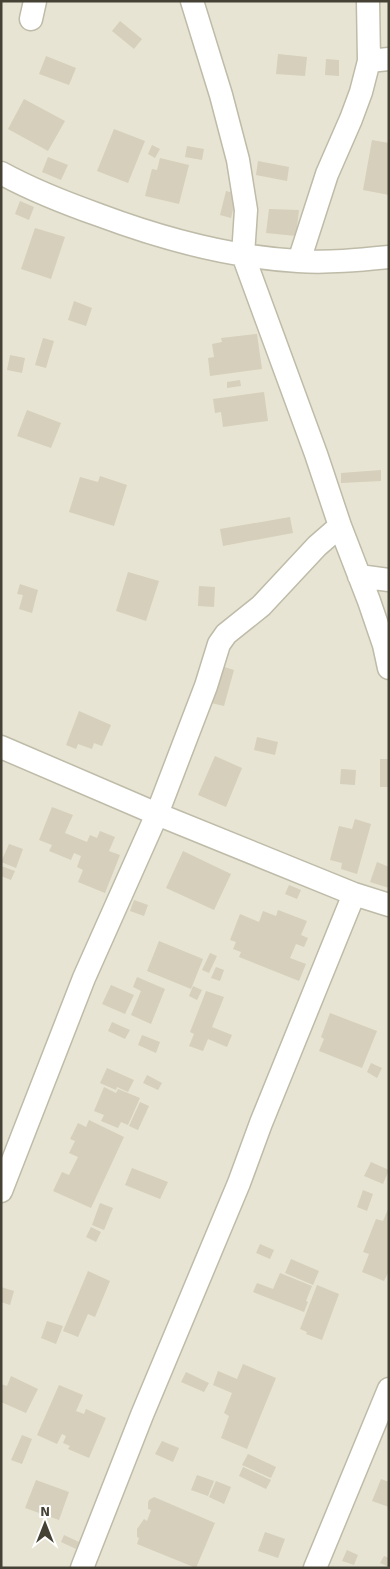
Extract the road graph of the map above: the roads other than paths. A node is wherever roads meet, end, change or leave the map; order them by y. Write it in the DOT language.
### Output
graph roads {
  1 [pos="192,1"];
  2 [pos="368,1"];
  3 [pos="379,60"];
  4 [pos="1,173"];
  5 [pos="243,255"];
  6 [pos="389,257"];
  7 [pos="299,261"];
  8 [pos="340,526"];
  9 [pos="359,576"];
  10 [pos="389,580"];
  11 [pos="389,668"];
  12 [pos="1,747"];
  13 [pos="157,814"];
  14 [pos="354,894"];
  15 [pos="389,905"];
  16 [pos="1,1191"];
  17 [pos="389,1389"];
  18 [pos="82,1568"];
  19 [pos="315,1568"];
  1 -- 5 [label="street"];
  2 -- 3 [label="street"];
  3 -- 7 [label="street"];
  4 -- 5 [label="street"];
  5 -- 7 [label="street"];
  5 -- 8 [label="street"];
  6 -- 7 [label="street"];
  8 -- 9 [label="street"];
  8 -- 13 [label="street"];
  9 -- 10 [label="street"];
  9 -- 11 [label="street"];
  12 -- 13 [label="street"];
  13 -- 14 [label="street"];
  13 -- 16 [label="street"];
  14 -- 15 [label="street"];
  14 -- 18 [label="street"];
  17 -- 19 [label="street"];
}
